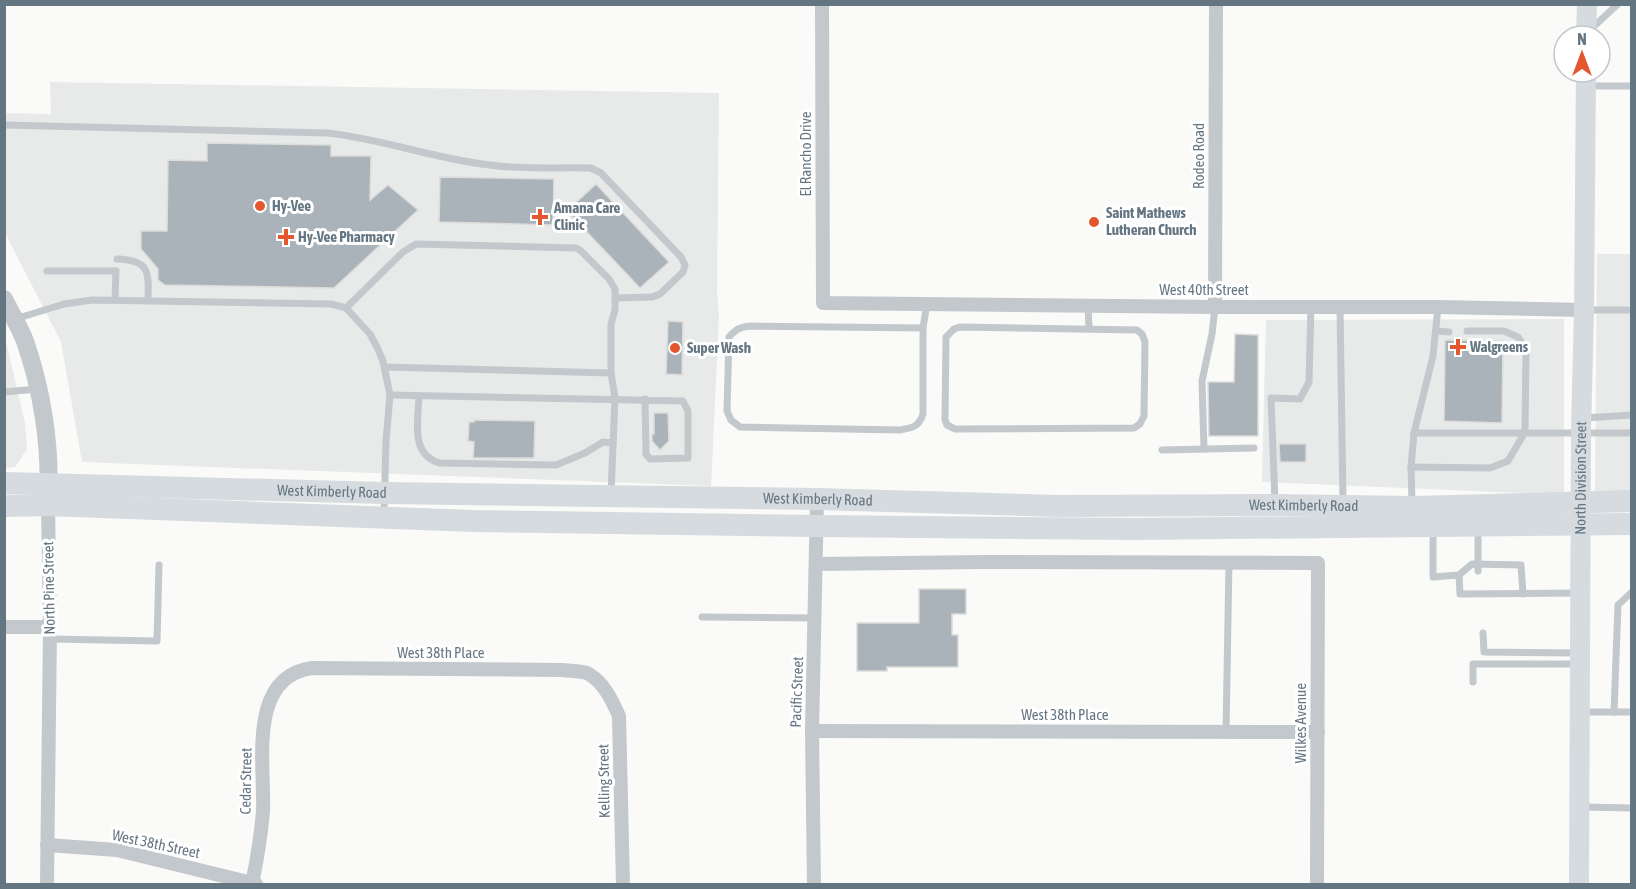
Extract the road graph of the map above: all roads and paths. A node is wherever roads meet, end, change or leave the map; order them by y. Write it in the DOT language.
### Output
graph roads {
  1 [pos="822,4"];
  2 [pos="1216,4"];
  3 [pos="1587,4"];
  4 [pos="1618,4"];
  5 [pos="1586,24"];
  6 [pos="1597,24"];
  7 [pos="1612,83"];
  8 [pos="1586,84"];
  9 [pos="1632,86"];
  10 [pos="4,125"];
  11 [pos="117,259"];
  12 [pos="47,271"];
  13 [pos="615,298"];
  14 [pos="4,299"];
  15 [pos="115,299"];
  16 [pos="148,300"];
  17 [pos="823,303"];
  18 [pos="927,303"];
  19 [pos="1088,304"];
  20 [pos="1311,306"];
  21 [pos="1340,306"];
  22 [pos="1215,307"];
  23 [pos="1438,307"];
  24 [pos="346,308"];
  25 [pos="1584,310"];
  26 [pos="1632,310"];
  27 [pos="15,319"];
  28 [pos="923,328"];
  29 [pos="1089,329"];
  30 [pos="1437,331"];
  31 [pos="1467,331"];
  32 [pos="1449,332"];
  33 [pos="384,367"];
  34 [pos="611,373"];
  35 [pos="38,389"];
  36 [pos="4,392"];
  37 [pos="390,395"];
  38 [pos="419,396"];
  39 [pos="615,398"];
  40 [pos="645,399"];
  41 [pos="1632,415"];
  42 [pos="1581,425"];
  43 [pos="1525,432"];
  44 [pos="1414,433"];
  45 [pos="1632,433"];
  46 [pos="613,443"];
  47 [pos="1254,448"];
  48 [pos="1204,449"];
  49 [pos="1162,450"];
  50 [pos="1411,467"];
  51 [pos="4,483"];
  52 [pos="384,493"];
  53 [pos="48,495"];
  54 [pos="611,496"];
  55 [pos="817,500"];
  56 [pos="1581,501"];
  57 [pos="1632,501"];
  58 [pos="1275,505"];
  59 [pos="4,506"];
  60 [pos="1343,506"];
  61 [pos="1412,507"];
  62 [pos="383,518"];
  63 [pos="1632,524"];
  64 [pos="1581,525"];
  65 [pos="817,526"];
  66 [pos="1478,526"];
  67 [pos="1433,527"];
  68 [pos="1229,562"];
  69 [pos="817,564"];
  70 [pos="159,565"];
  71 [pos="1478,567"];
  72 [pos="1459,575"];
  73 [pos="1478,584"];
  74 [pos="1493,584"];
  75 [pos="1632,592"];
  76 [pos="1579,593"];
  77 [pos="1478,594"];
  78 [pos="1493,594"];
  79 [pos="1523,594"];
  80 [pos="702,617"];
  81 [pos="816,618"];
  82 [pos="4,627"];
  83 [pos="50,633"];
  84 [pos="1483,633"];
  85 [pos="1580,659"];
  86 [pos="282,682"];
  87 [pos="1473,682"];
  88 [pos="600,683"];
  89 [pos="1580,712"];
  90 [pos="1614,712"];
  91 [pos="1632,712"];
  92 [pos="812,731"];
  93 [pos="1226,732"];
  94 [pos="1318,732"];
  95 [pos="1579,807"];
  96 [pos="1632,808"];
  97 [pos="47,845"];
  98 [pos="253,884"];
  99 [pos="47,885"];
  100 [pos="622,885"];
  101 [pos="814,885"];
  102 [pos="1317,885"];
  103 [pos="1579,885"];
  1 -- 17 [label="street, El Rancho Drive"];
  2 -- 22 [label="street, Rodeo Road"];
  3 -- 5 [label="main road"];
  4 -- 6 [label="lane"];
  7 -- 9 [label="lane"];
  8 -- 25 [label="main road, North Division Street"];
  10 -- 13 [label="lane"];
  11 -- 16 [label="lane"];
  12 -- 15 [label="lane"];
  13 -- 24 [label="lane"];
  13 -- 34 [label="lane"];
  14 -- 27 [label="street, North Pine Street"];
  15 -- 16 [label="lane"];
  15 -- 27 [label="lane"];
  16 -- 24 [label="lane"];
  17 -- 18 [label="street, West 40th Street"];
  18 -- 19 [label="street, West 40th Street"];
  18 -- 28 [label="lane"];
  19 -- 22 [label="street, West 40th Street"];
  19 -- 29 [label="lane"];
  20 -- 21 [label="street, West 40th Street"];
  20 -- 22 [label="street, West 40th Street"];
  20 -- 58 [label="lane"];
  21 -- 23 [label="street, West 40th Street"];
  21 -- 60 [label="lane"];
  22 -- 48 [label="lane"];
  23 -- 25 [label="street, West 40th Street"];
  23 -- 30 [label="lane"];
  24 -- 33 [label="lane"];
  25 -- 26 [label="lane"];
  25 -- 42 [label="main road, North Division Street"];
  27 -- 35 [label="street, North Pine Street"];
  28 -- 28 [label="lane"];
  29 -- 29 [label="lane"];
  30 -- 32 [label="lane"];
  30 -- 44 [label="lane"];
  31 -- 43 [label="lane"];
  33 -- 34 [label="lane"];
  33 -- 37 [label="lane"];
  34 -- 39 [label="lane"];
  35 -- 36 [label="lane"];
  35 -- 53 [label="street, North Pine Street"];
  37 -- 38 [label="lane"];
  37 -- 52 [label="lane"];
  38 -- 39 [label="lane"];
  38 -- 46 [label="lane"];
  39 -- 40 [label="lane"];
  39 -- 46 [label="lane"];
  40 -- 40 [label="lane"];
  41 -- 42 [label="lane"];
  42 -- 43 [label="lane"];
  42 -- 45 [label="lane"];
  42 -- 56 [label="main road, North Division Street"];
  43 -- 44 [label="lane"];
  43 -- 50 [label="lane"];
  44 -- 50 [label="lane"];
  46 -- 54 [label="lane"];
  47 -- 48 [label="lane"];
  48 -- 49 [label="lane"];
  50 -- 61 [label="lane"];
  51 -- 53 [label="main road, West Kimberly Road"];
  52 -- 53 [label="main road, West Kimberly Road"];
  52 -- 54 [label="main road, West Kimberly Road"];
  52 -- 62 [label="lane"];
  53 -- 59 [label="main road, West Kimberly Road"];
  53 -- 62 [label="main road, West Kimberly Road"];
  53 -- 83 [label="street, North Pine Street"];
  54 -- 55 [label="main road, West Kimberly Road"];
  55 -- 58 [label="main road, West Kimberly Road"];
  55 -- 65 [label="street, Pacific Street"];
  56 -- 57 [label="main road, West Kimberly Road"];
  56 -- 61 [label="main road, West Kimberly Road"];
  56 -- 64 [label="main road, North Division Street"];
  58 -- 60 [label="main road, West Kimberly Road"];
  60 -- 61 [label="main road, West Kimberly Road"];
  62 -- 65 [label="main road, West Kimberly Road"];
  63 -- 64 [label="main road, West Kimberly Road"];
  64 -- 66 [label="main road, West Kimberly Road"];
  64 -- 76 [label="main road, North Division Street"];
  65 -- 67 [label="main road, West Kimberly Road"];
  65 -- 69 [label="street, Pacific Street"];
  66 -- 67 [label="main road, West Kimberly Road"];
  66 -- 71 [label="lane"];
  67 -- 72 [label="lane"];
  68 -- 69 [label="street"];
  68 -- 93 [label="lane"];
  68 -- 94 [label="street, Wilkes Avenue"];
  69 -- 81 [label="street, Pacific Street"];
  70 -- 83 [label="lane"];
  71 -- 72 [label="lane"];
  71 -- 79 [label="lane"];
  72 -- 77 [label="lane"];
  73 -- 77 [label="lane"];
  74 -- 78 [label="lane"];
  75 -- 90 [label="lane"];
  76 -- 79 [label="lane"];
  76 -- 85 [label="main road, North Division Street"];
  77 -- 78 [label="lane"];
  78 -- 79 [label="lane"];
  80 -- 81 [label="lane"];
  81 -- 92 [label="street, Pacific Street"];
  82 -- 83 [label="street"];
  83 -- 97 [label="street, North Pine Street"];
  84 -- 85 [label="lane"];
  85 -- 87 [label="lane"];
  85 -- 89 [label="main road, North Division Street"];
  86 -- 88 [label="street, West 38th Place"];
  86 -- 98 [label="street, Cedar Street"];
  88 -- 100 [label="street, Kelling Street"];
  89 -- 90 [label="lane"];
  89 -- 95 [label="main road, North Division Street"];
  90 -- 91 [label="lane"];
  92 -- 93 [label="street, West 38th Place"];
  92 -- 101 [label="street, Pacific Street"];
  93 -- 94 [label="street, West 38th Place"];
  94 -- 102 [label="street, Wilkes Avenue"];
  95 -- 96 [label="lane"];
  95 -- 103 [label="main road, North Division Street"];
  97 -- 98 [label="street, West 38th Street"];
  97 -- 99 [label="street, North Pine Street"];
}
